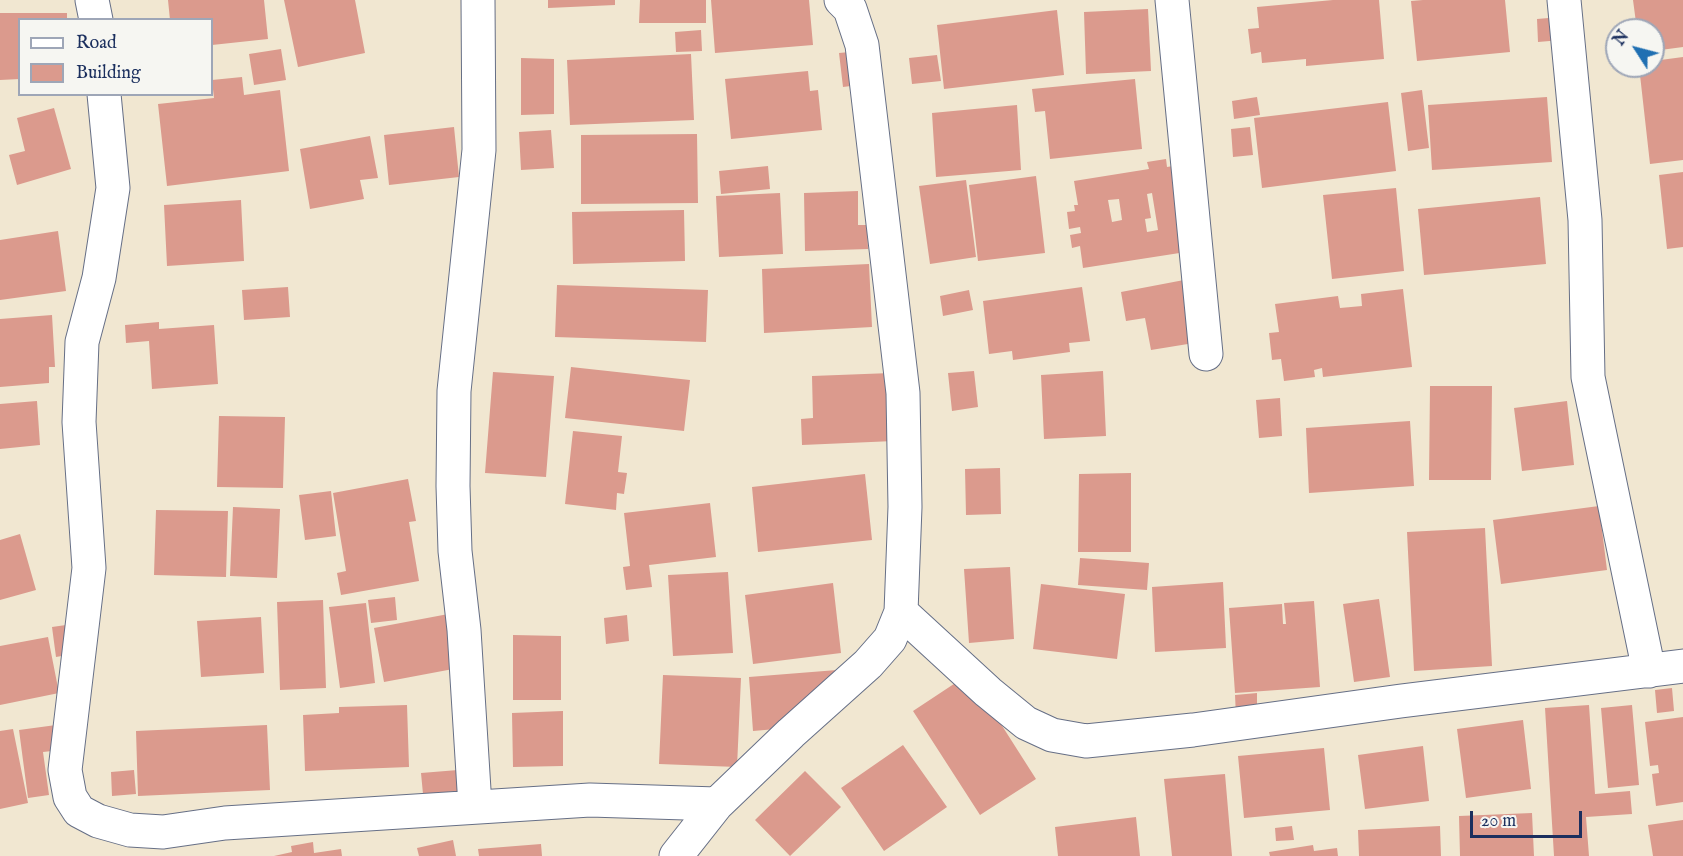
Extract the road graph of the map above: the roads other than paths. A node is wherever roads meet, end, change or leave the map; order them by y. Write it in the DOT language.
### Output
graph roads {
  1 [pos="92,0"];
  2 [pos="478,0"];
  3 [pos="841,0"];
  4 [pos="1172,0"];
  5 [pos="1564,0"];
  6 [pos="96,18"];
  7 [pos="104,96"];
  8 [pos="1206,354"];
  9 [pos="901,612"];
  10 [pos="1683,666"];
  11 [pos="1649,671"];
  12 [pos="717,804"];
  13 [pos="475,806"];
  14 [pos="676,856"];
  1 -- 6 [label="street"];
  2 -- 13 [label="street"];
  3 -- 9 [label="street"];
  4 -- 8 [label="street"];
  5 -- 11 [label="street"];
  7 -- 13 [label="street"];
  9 -- 11 [label="street"];
  9 -- 12 [label="street"];
  10 -- 11 [label="street"];
  12 -- 13 [label="street"];
  12 -- 14 [label="street"];
}
